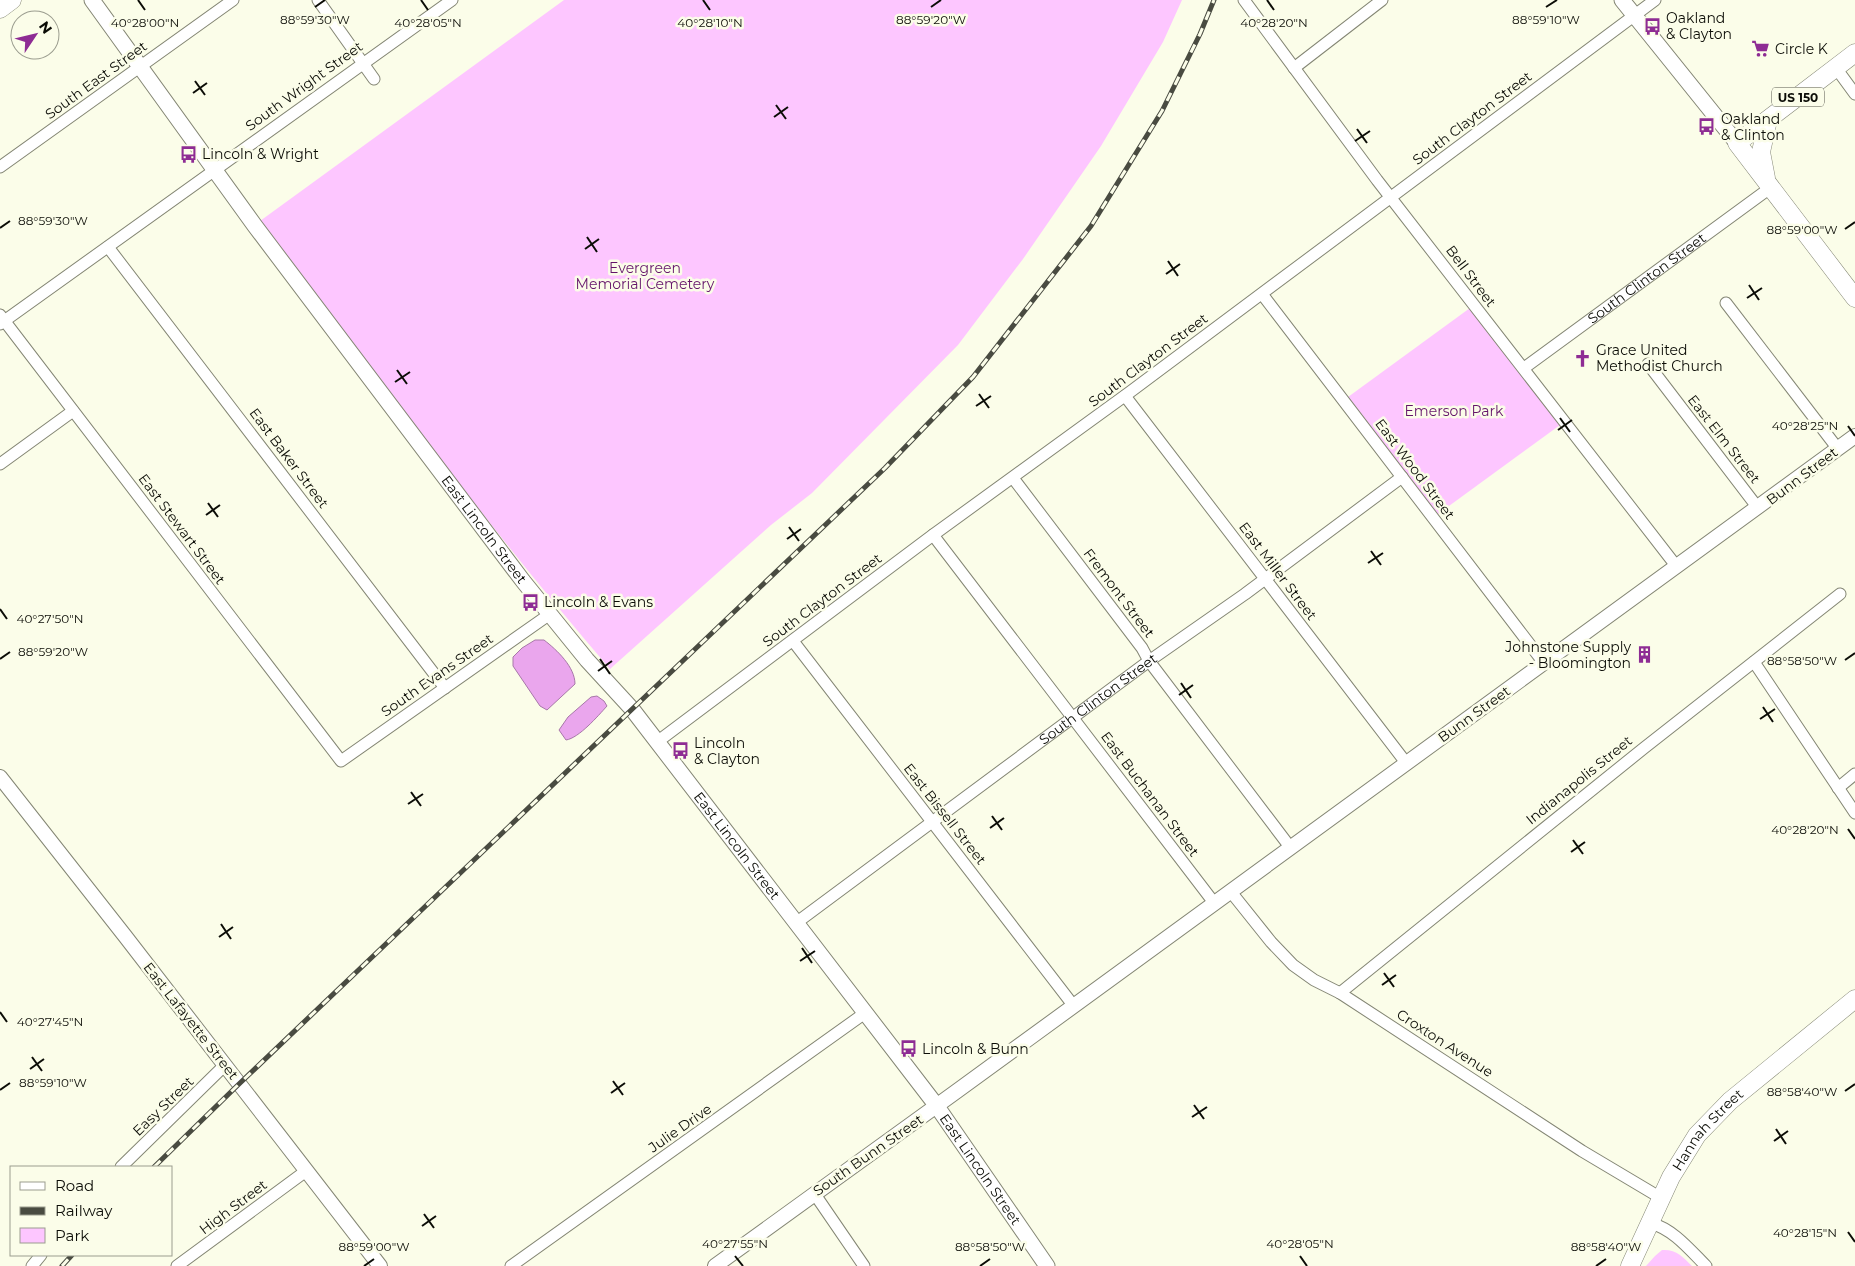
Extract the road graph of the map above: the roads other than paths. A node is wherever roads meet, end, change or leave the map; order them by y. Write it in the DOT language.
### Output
graph roads {
  1 [pos="12,0"];
  2 [pos="92,0"];
  3 [pos="233,0"];
  4 [pos="318,0"];
  5 [pos="452,0"];
  6 [pos="1244,0"];
  7 [pos="1382,0"];
  8 [pos="1622,0"];
  9 [pos="1655,0"];
  10 [pos="0,9"];
  11 [pos="1634,15"];
  12 [pos="1855,54"];
  13 [pos="363,63"];
  14 [pos="140,67"];
  15 [pos="1294,68"];
  16 [pos="1836,68"];
  17 [pos="374,79"];
  18 [pos="1855,94"];
  19 [pos="1768,120"];
  20 [pos="1738,143"];
  21 [pos="0,168"];
  22 [pos="214,170"];
  23 [pos="1769,186"];
  24 [pos="1392,197"];
  25 [pos="108,246"];
  26 [pos="1262,294"];
  27 [pos="1855,298"];
  28 [pos="1726,303"];
  29 [pos="1,320"];
  30 [pos="1648,364"];
  31 [pos="1524,368"];
  32 [pos="1125,396"];
  33 [pos="73,411"];
  34 [pos="1855,436"];
  35 [pos="1838,449"];
  36 [pos="0,464"];
  37 [pos="1402,477"];
  38 [pos="1014,478"];
  39 [pos="1758,508"];
  40 [pos="933,535"];
  41 [pos="1677,567"];
  42 [pos="1264,578"];
  43 [pos="1840,594"];
  44 [pos="550,614"];
  45 [pos="793,641"];
  46 [pos="1149,661"];
  47 [pos="1754,662"];
  48 [pos="1544,663"];
  49 [pos="445,688"];
  50 [pos="1073,718"];
  51 [pos="657,742"];
  52 [pos="341,761"];
  53 [pos="1407,764"];
  54 [pos="1855,774"];
  55 [pos="0,777"];
  56 [pos="1838,788"];
  57 [pos="1855,813"];
  58 [pos="932,822"];
  59 [pos="1290,847"];
  60 [pos="1231,892"];
  61 [pos="1215,904"];
  62 [pos="796,923"];
  63 [pos="1340,993"];
  64 [pos="1855,999"];
  65 [pos="1073,1006"];
  66 [pos="866,1013"];
  67 [pos="225,1065"];
  68 [pos="936,1105"];
  69 [pos="122,1166"];
  70 [pos="306,1171"];
  71 [pos="814,1193"];
  72 [pos="1661,1198"];
  73 [pos="1651,1223"];
  74 [pos="41,1256"];
  75 [pos="32,1266"];
  76 [pos="177,1266"];
  77 [pos="380,1266"];
  78 [pos="511,1266"];
  79 [pos="715,1266"];
  80 [pos="864,1266"];
  81 [pos="1047,1266"];
  82 [pos="1630,1266"];
  83 [pos="1706,1266"];
  1 -- 10 [label="main road"];
  2 -- 14 [label="main road, East Lincoln Street"];
  3 -- 14 [label="street, South East Street"];
  4 -- 13 [label="street"];
  5 -- 13 [label="street, South Wright Street"];
  6 -- 15 [label="street, Bell Street"];
  7 -- 15 [label="street"];
  8 -- 11 [label="main road"];
  9 -- 11 [label="street, South Clayton Street"];
  11 -- 20 [label="main road"];
  11 -- 24 [label="street, South Clayton Street"];
  12 -- 16 [label="main road, US 150"];
  13 -- 17 [label="street"];
  13 -- 22 [label="street, South Wright Street"];
  14 -- 21 [label="street, South East Street"];
  14 -- 22 [label="main road, East Lincoln Street"];
  15 -- 24 [label="street, Bell Street"];
  16 -- 18 [label="street"];
  16 -- 19 [label="main road, US 150"];
  19 -- 20 [label="main road, US 150"];
  19 -- 23 [label="main road"];
  20 -- 23 [label="main road"];
  22 -- 25 [label="street, South Wright Street"];
  22 -- 44 [label="main road, East Lincoln Street"];
  23 -- 27 [label="main road"];
  23 -- 31 [label="street, South Clinton Street"];
  24 -- 26 [label="street, South Clayton Street"];
  24 -- 31 [label="street, Bell Street"];
  25 -- 29 [label="street, South Wright Street"];
  25 -- 49 [label="street, East Baker Street"];
  26 -- 32 [label="street, South Clayton Street"];
  26 -- 37 [label="street, East Wood Street"];
  28 -- 35 [label="street"];
  29 -- 33 [label="street, East Stewart Street"];
  30 -- 39 [label="street, East Elm Street"];
  31 -- 41 [label="street, Bell Street"];
  32 -- 38 [label="street, South Clayton Street"];
  32 -- 42 [label="street, East Miller Street"];
  33 -- 36 [label="street"];
  33 -- 52 [label="street, East Stewart Street"];
  34 -- 35 [label="street, Bunn Street"];
  35 -- 39 [label="street, Bunn Street"];
  37 -- 42 [label="street, South Clinton Street"];
  37 -- 48 [label="street, East Wood Street"];
  38 -- 40 [label="street, South Clayton Street"];
  38 -- 46 [label="street, Fremont Street"];
  39 -- 41 [label="street, Bunn Street"];
  40 -- 45 [label="street, South Clayton Street"];
  40 -- 50 [label="street, East Buchanan Street"];
  41 -- 48 [label="street, Bunn Street"];
  42 -- 46 [label="street, South Clinton Street"];
  42 -- 53 [label="street, East Miller Street"];
  43 -- 47 [label="street, Indianapolis Street"];
  44 -- 49 [label="street, South Evans Street"];
  44 -- 51 [label="main road, East Lincoln Street"];
  45 -- 51 [label="street, South Clayton Street"];
  45 -- 58 [label="street, East Bissell Street"];
  46 -- 50 [label="street, South Clinton Street"];
  46 -- 59 [label="street, Fremont Street"];
  47 -- 56 [label="street"];
  47 -- 63 [label="street, Indianapolis Street"];
  48 -- 53 [label="street, Bunn Street"];
  49 -- 52 [label="street, South Evans Street"];
  50 -- 58 [label="street, South Clinton Street"];
  50 -- 61 [label="street, East Buchanan Street"];
  51 -- 62 [label="main road, East Lincoln Street"];
  53 -- 59 [label="street, Bunn Street"];
  54 -- 56 [label="street"];
  55 -- 67 [label="street, East Lafayette Street"];
  56 -- 57 [label="street"];
  58 -- 62 [label="street, South Clinton Street"];
  58 -- 65 [label="street, East Bissell Street"];
  59 -- 60 [label="street, Bunn Street"];
  60 -- 61 [label="street, Bunn Street"];
  60 -- 63 [label="street, Croxton Avenue"];
  61 -- 65 [label="street, South Bunn Street"];
  62 -- 66 [label="main road, East Lincoln Street"];
  63 -- 72 [label="street, Croxton Avenue"];
  64 -- 72 [label="main road, Hannah Street"];
  65 -- 68 [label="street, South Bunn Street"];
  66 -- 68 [label="main road, East Lincoln Street"];
  66 -- 78 [label="street, Julie Drive"];
  67 -- 69 [label="street, Easy Street"];
  67 -- 70 [label="street, East Lafayette Street"];
  68 -- 71 [label="street, South Bunn Street"];
  68 -- 81 [label="main road, East Lincoln Street"];
  70 -- 76 [label="street, High Street"];
  70 -- 77 [label="street, East Lafayette Street"];
  71 -- 79 [label="street, South Bunn Street"];
  71 -- 80 [label="street"];
  72 -- 73 [label="main road, Hannah Street"];
  73 -- 82 [label="main road, Hannah Street"];
  73 -- 83 [label="street"];
  74 -- 75 [label="street"];
}
